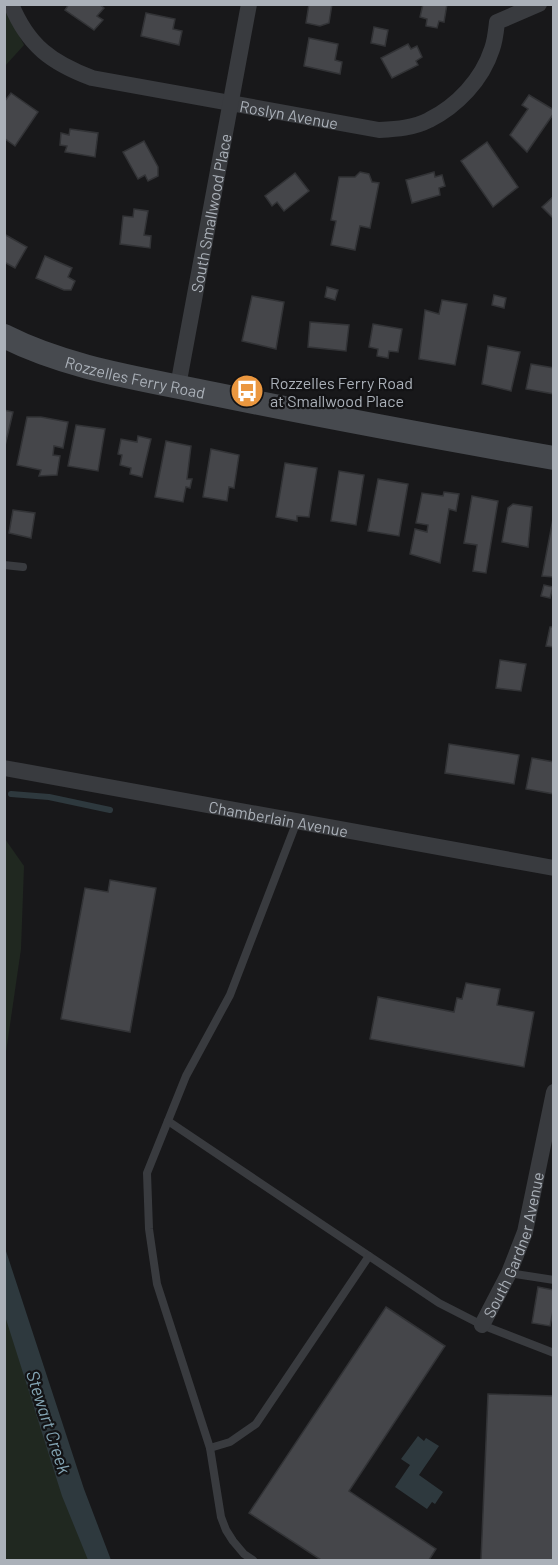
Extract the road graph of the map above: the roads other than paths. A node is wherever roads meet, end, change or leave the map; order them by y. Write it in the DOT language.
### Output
graph roads {
  1 [pos="12,4"];
  2 [pos="249,4"];
  3 [pos="501,4"];
  4 [pos="539,4"];
  5 [pos="498,22"];
  6 [pos="231,103"];
  7 [pos="4,336"];
  8 [pos="178,386"];
  9 [pos="554,458"];
  10 [pos="4,565"];
  11 [pos="23,567"];
  12 [pos="4,768"];
  13 [pos="297,822"];
  14 [pos="554,868"];
  15 [pos="554,1092"];
  16 [pos="168,1121"];
  17 [pos="369,1256"];
  18 [pos="509,1273"];
  19 [pos="554,1280"];
  20 [pos="482,1325"];
  21 [pos="554,1353"];
  22 [pos="210,1448"];
  23 [pos="253,1560"];
  1 -- 6 [label="street, Roslyn Avenue"];
  2 -- 6 [label="street, South Smallwood Place"];
  3 -- 5 [label="street, Roslyn Avenue"];
  4 -- 5 [label="street"];
  5 -- 6 [label="street, Roslyn Avenue"];
  6 -- 8 [label="street, South Smallwood Place"];
  7 -- 8 [label="street, Rozzelles Ferry Road"];
  8 -- 9 [label="street, Rozzelles Ferry Road"];
  10 -- 11 [label="lane"];
  12 -- 13 [label="street, Chamberlain Avenue"];
  13 -- 14 [label="street, Chamberlain Avenue"];
  13 -- 16 [label="lane"];
  15 -- 18 [label="street, South Gardner Avenue"];
  16 -- 17 [label="lane"];
  16 -- 22 [label="lane"];
  17 -- 20 [label="lane"];
  17 -- 22 [label="lane"];
  18 -- 19 [label="lane"];
  18 -- 20 [label="street, South Gardner Avenue"];
  20 -- 21 [label="lane"];
  22 -- 23 [label="lane"];
}
